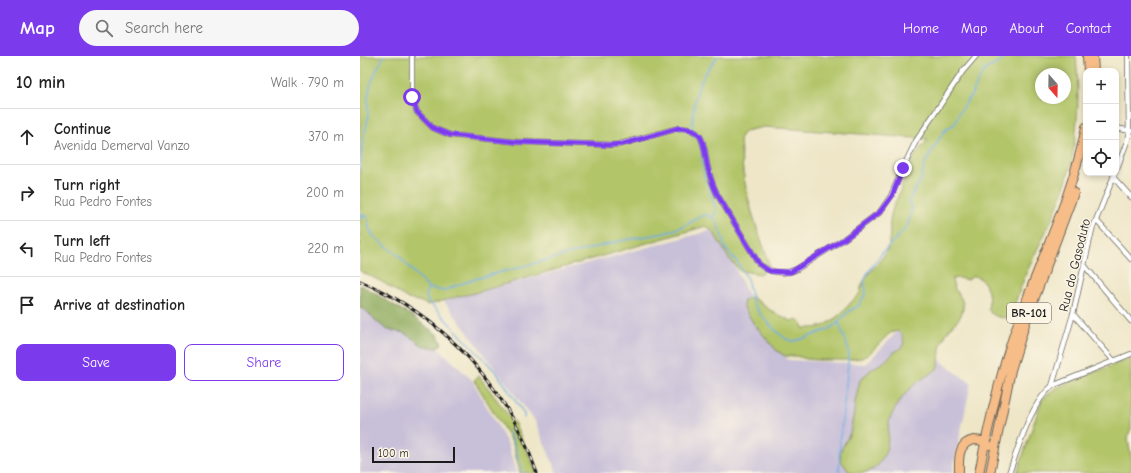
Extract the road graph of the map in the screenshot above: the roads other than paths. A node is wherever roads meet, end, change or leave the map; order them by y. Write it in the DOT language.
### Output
graph roads {
  1 [pos="412,56"];
  2 [pos="976,56"];
  3 [pos="1087,56"];
  4 [pos="1093,56"];
  5 [pos="1129,58"];
  6 [pos="1088,68"];
  7 [pos="1094,68"];
  8 [pos="1119,129"];
  9 [pos="1130,131"];
  10 [pos="1084,140"];
  11 [pos="1119,164"];
  12 [pos="1083,166"];
  13 [pos="1114,176"];
  14 [pos="1116,176"];
  15 [pos="1131,197"];
  16 [pos="1096,220"];
  17 [pos="1131,259"];
  18 [pos="1084,266"];
  19 [pos="1073,314"];
  20 [pos="1131,321"];
  21 [pos="1131,354"];
  22 [pos="1114,361"];
  23 [pos="1052,386"];
  24 [pos="985,442"];
  25 [pos="994,455"];
  26 [pos="959,473"];
  27 [pos="979,473"];
  28 [pos="990,473"];
  29 [pos="1009,473"];
  1 -- 2 [label="street"];
  3 -- 6 [label="highway"];
  4 -- 7 [label="highway"];
  5 -- 9 [label="street, Rua do Gasoduto"];
  8 -- 9 [label="street"];
  9 -- 11 [label="street, Rua do Gasoduto"];
  10 -- 24 [label="highway, BR-101"];
  12 -- 25 [label="highway, BR-101"];
  13 -- 16 [label="street, Rua do Gasoduto"];
  14 -- 15 [label="street"];
  16 -- 17 [label="street"];
  16 -- 18 [label="street, Rua do Gasoduto"];
  18 -- 19 [label="street, Rua do Gasoduto"];
  18 -- 20 [label="street"];
  19 -- 22 [label="street"];
  19 -- 23 [label="street, Rua do Gasoduto"];
  21 -- 22 [label="street"];
  22 -- 23 [label="street"];
  23 -- 29 [label="street"];
  24 -- 25 [label="highway"];
  24 -- 26 [label="highway"];
  24 -- 27 [label="highway, BR-101"];
  25 -- 28 [label="highway, BR-101"];
}
